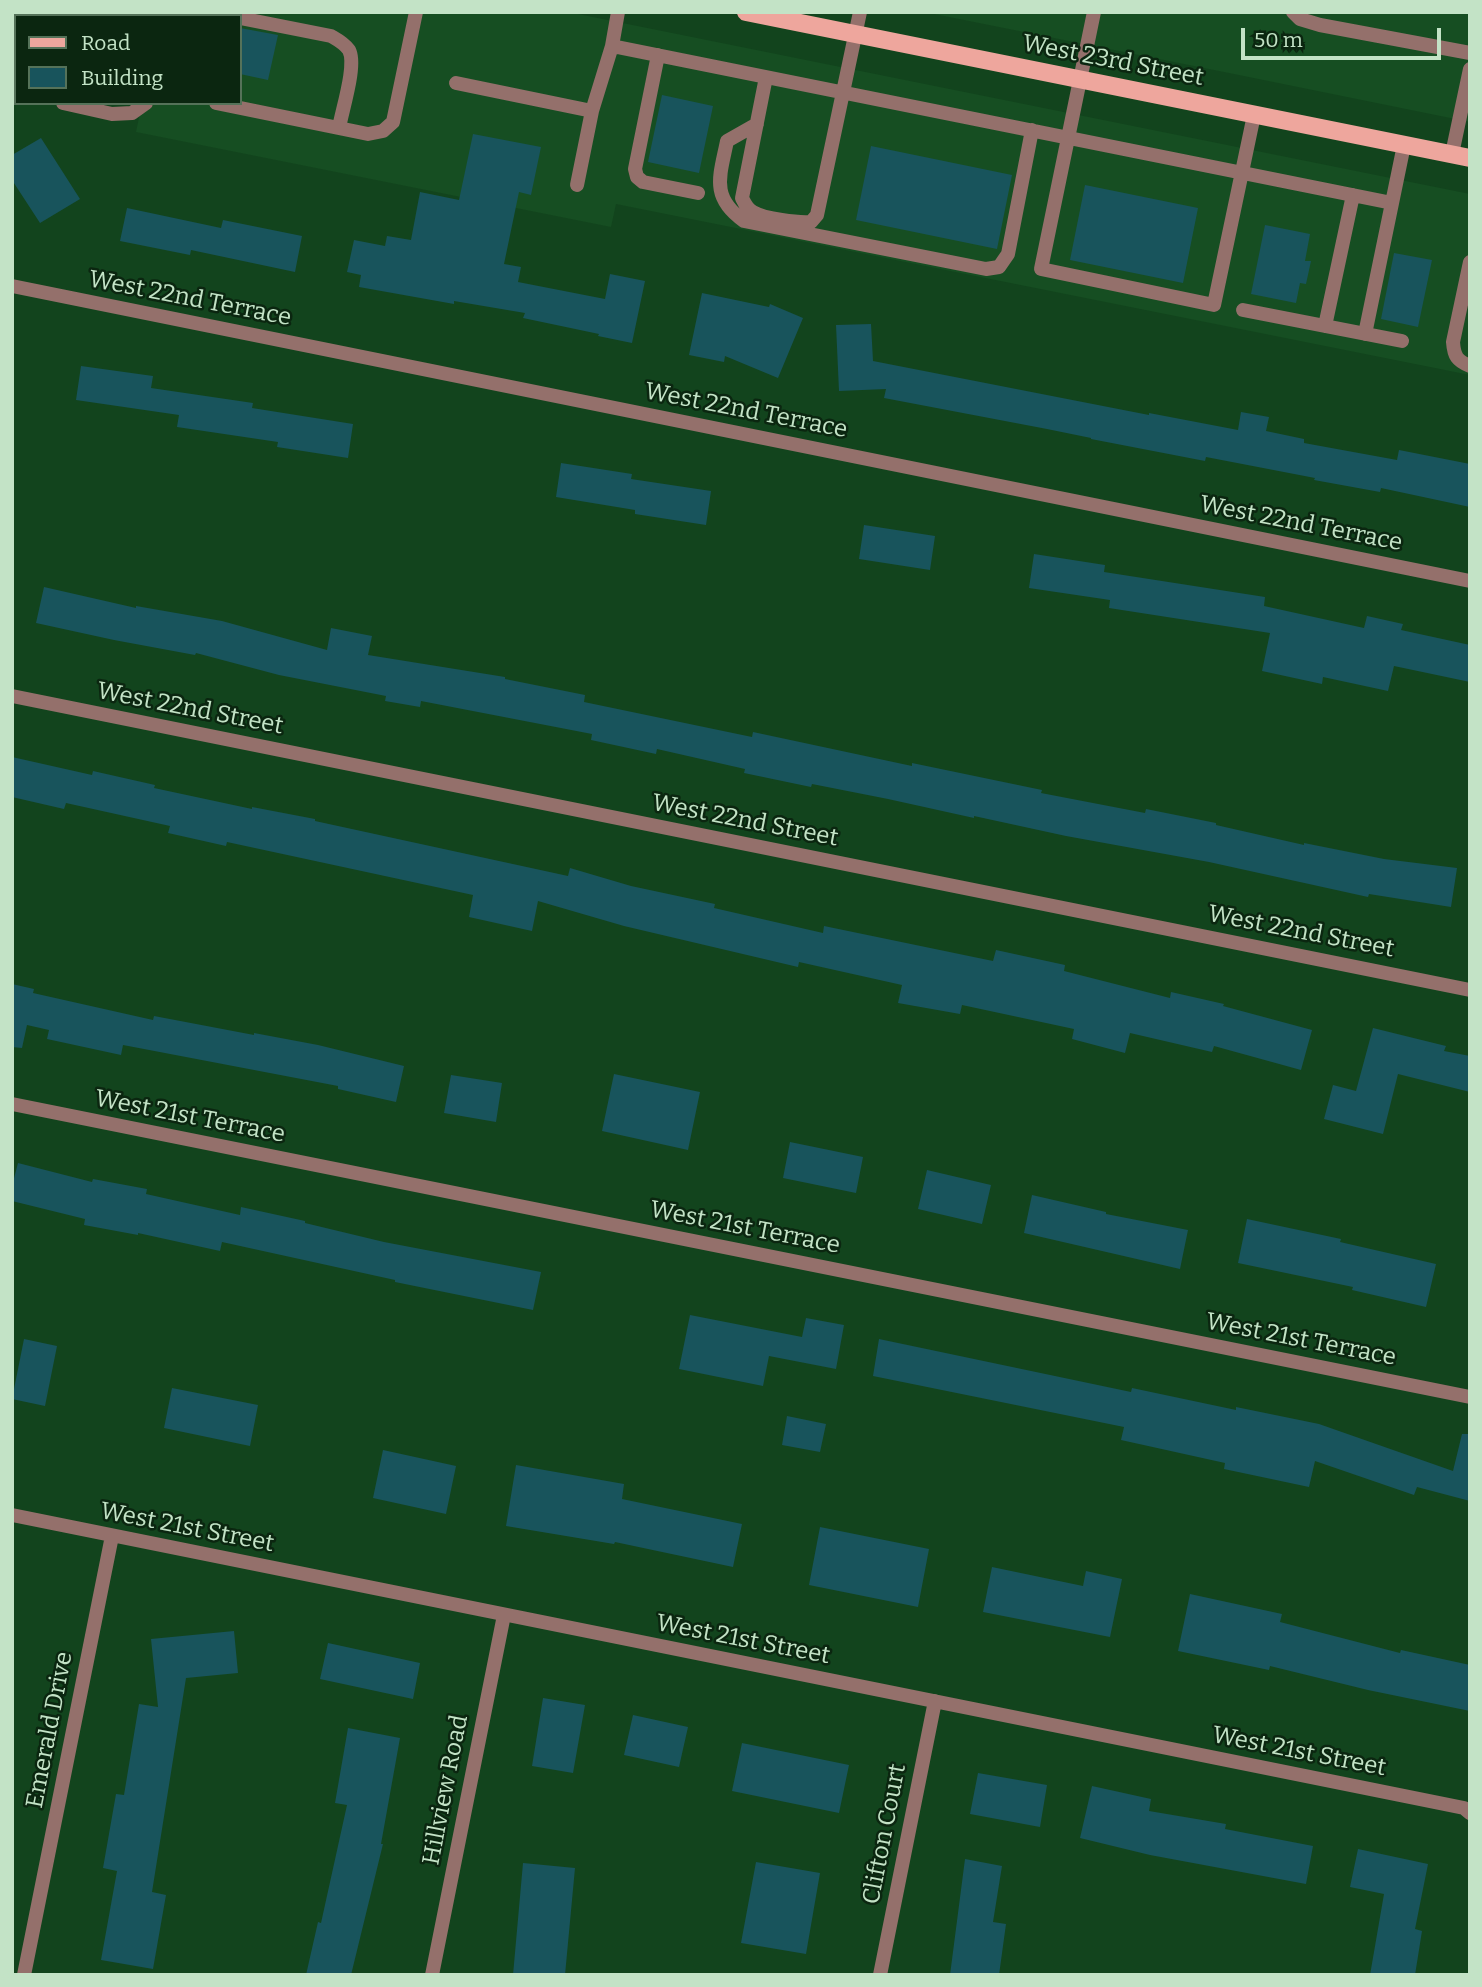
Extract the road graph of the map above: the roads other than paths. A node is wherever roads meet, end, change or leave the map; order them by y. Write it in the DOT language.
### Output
graph roads {
  1 [pos="416,12"];
  2 [pos="618,12"];
  3 [pos="746,12"];
  4 [pos="860,12"];
  5 [pos="1094,12"];
  6 [pos="1293,12"];
  7 [pos="242,18"];
  8 [pos="855,34"];
  9 [pos="612,46"];
  10 [pos="1470,53"];
  11 [pos="659,55"];
  12 [pos="1470,69"];
  13 [pos="766,77"];
  14 [pos="1080,79"];
  15 [pos="456,83"];
  16 [pos="843,92"];
  17 [pos="72,105"];
  18 [pos="143,105"];
  19 [pos="226,105"];
  20 [pos="593,111"];
  21 [pos="1254,115"];
  22 [pos="757,124"];
  23 [pos="339,128"];
  24 [pos="1032,130"];
  25 [pos="1068,138"];
  26 [pos="1405,145"];
  27 [pos="1452,154"];
  28 [pos="1470,158"];
  29 [pos="1242,173"];
  30 [pos="577,185"];
  31 [pos="698,193"];
  32 [pos="1353,195"];
  33 [pos="1392,203"];
  34 [pos="1470,262"];
  35 [pos="12,286"];
  36 [pos="1243,310"];
  37 [pos="1325,326"];
  38 [pos="1365,334"];
  39 [pos="1402,341"];
  40 [pos="1470,366"];
  41 [pos="1470,581"];
  42 [pos="12,696"];
  43 [pos="1470,990"];
  44 [pos="12,1104"];
  45 [pos="1470,1397"];
  46 [pos="12,1516"];
  47 [pos="112,1536"];
  48 [pos="505,1615"];
  49 [pos="935,1702"];
  50 [pos="1468,1809"];
  51 [pos="24,1975"];
  52 [pos="432,1975"];
  53 [pos="880,1975"];
  1 -- 23 [label="street"];
  2 -- 9 [label="street"];
  3 -- 8 [label="main road, West 23rd Street"];
  4 -- 8 [label="street"];
  5 -- 14 [label="street"];
  6 -- 10 [label="street"];
  7 -- 23 [label="street"];
  8 -- 14 [label="main road, West 23rd Street"];
  8 -- 16 [label="street"];
  9 -- 11 [label="street"];
  9 -- 20 [label="street"];
  11 -- 13 [label="street"];
  11 -- 31 [label="street"];
  12 -- 27 [label="street"];
  13 -- 16 [label="street"];
  13 -- 22 [label="street"];
  14 -- 21 [label="main road, West 23rd Street"];
  14 -- 25 [label="street"];
  15 -- 20 [label="street"];
  16 -- 22 [label="street"];
  16 -- 24 [label="street"];
  17 -- 18 [label="street"];
  19 -- 23 [label="street"];
  20 -- 30 [label="street"];
  21 -- 26 [label="main road, West 23rd Street"];
  21 -- 29 [label="street"];
  22 -- 24 [label="street"];
  24 -- 25 [label="street"];
  25 -- 29 [label="street"];
  25 -- 29 [label="street"];
  26 -- 27 [label="main road, West 23rd Street"];
  26 -- 33 [label="street"];
  27 -- 28 [label="main road, West 23rd Street"];
  29 -- 32 [label="street"];
  32 -- 33 [label="street"];
  32 -- 37 [label="street"];
  33 -- 38 [label="street"];
  34 -- 40 [label="street"];
  35 -- 41 [label="street, West 22nd Terrace"];
  36 -- 37 [label="street"];
  37 -- 38 [label="street"];
  38 -- 39 [label="street"];
  42 -- 43 [label="street, West 22nd Street"];
  44 -- 45 [label="street, West 21st Terrace"];
  46 -- 47 [label="street, West 21st Street"];
  47 -- 48 [label="street, West 21st Street"];
  47 -- 51 [label="street, Emerald Drive"];
  48 -- 49 [label="street, West 21st Street"];
  48 -- 52 [label="street, Hillview Road"];
  49 -- 50 [label="street, West 21st Street"];
  49 -- 53 [label="street, Clifton Court"];
}
